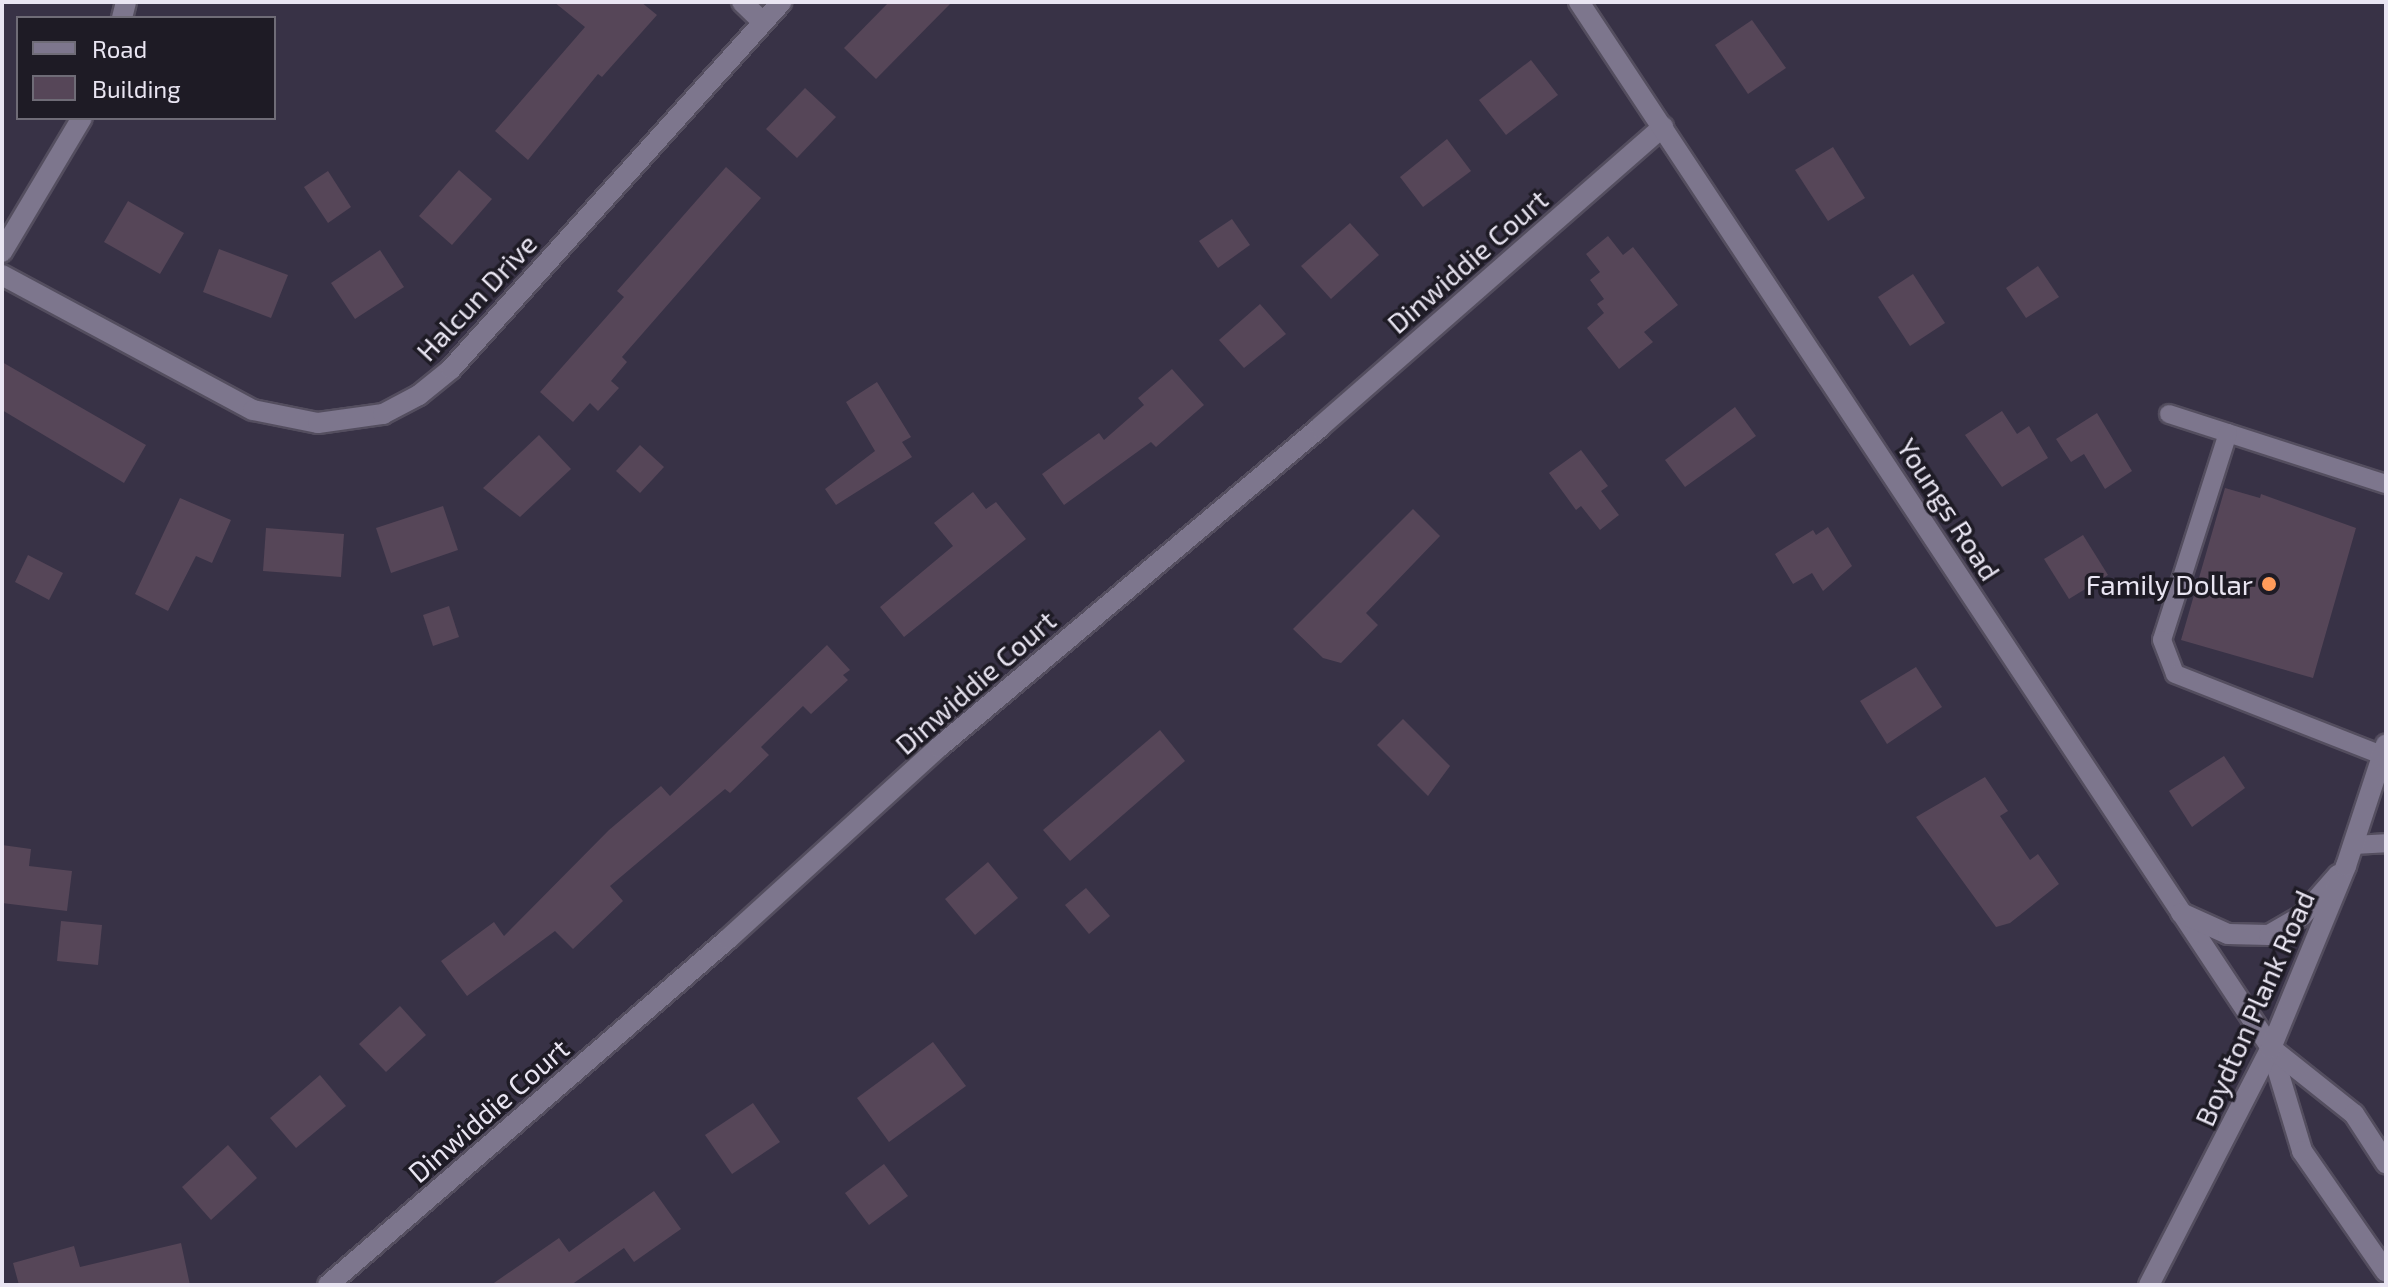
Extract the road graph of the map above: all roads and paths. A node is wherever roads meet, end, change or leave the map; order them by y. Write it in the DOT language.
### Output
graph roads {
  1 [pos="742,2"];
  2 [pos="782,2"];
  3 [pos="1579,2"];
  4 [pos="763,22"];
  5 [pos="81,120"];
  6 [pos="1663,127"];
  7 [pos="2,252"];
  8 [pos="2,275"];
  9 [pos="2169,414"];
  10 [pos="2228,433"];
  11 [pos="2386,484"];
  12 [pos="2384,750"];
  13 [pos="2386,843"];
  14 [pos="2353,845"];
  15 [pos="2346,866"];
  16 [pos="2181,913"];
  17 [pos="2271,1048"];
  18 [pos="2386,1163"];
  19 [pos="2386,1272"];
  20 [pos="328,1285"];
  21 [pos="2149,1285"];
  1 -- 4 [label="street"];
  2 -- 4 [label="street, Halcun Drive"];
  3 -- 6 [label="street, Youngs Road"];
  4 -- 8 [label="street, Halcun Drive"];
  5 -- 7 [label="street"];
  6 -- 16 [label="street, Youngs Road"];
  6 -- 20 [label="street, Dinwiddie Court"];
  9 -- 10 [label="lane"];
  10 -- 11 [label="lane"];
  10 -- 12 [label="lane"];
  12 -- 14 [label="street, Boydton Plank Road"];
  13 -- 14 [label="lane"];
  14 -- 15 [label="street, Boydton Plank Road"];
  15 -- 16 [label="street"];
  15 -- 17 [label="street, Boydton Plank Road"];
  16 -- 17 [label="street, Youngs Road"];
  17 -- 18 [label="street"];
  17 -- 19 [label="street"];
  17 -- 21 [label="street, Boydton Plank Road"];
}
